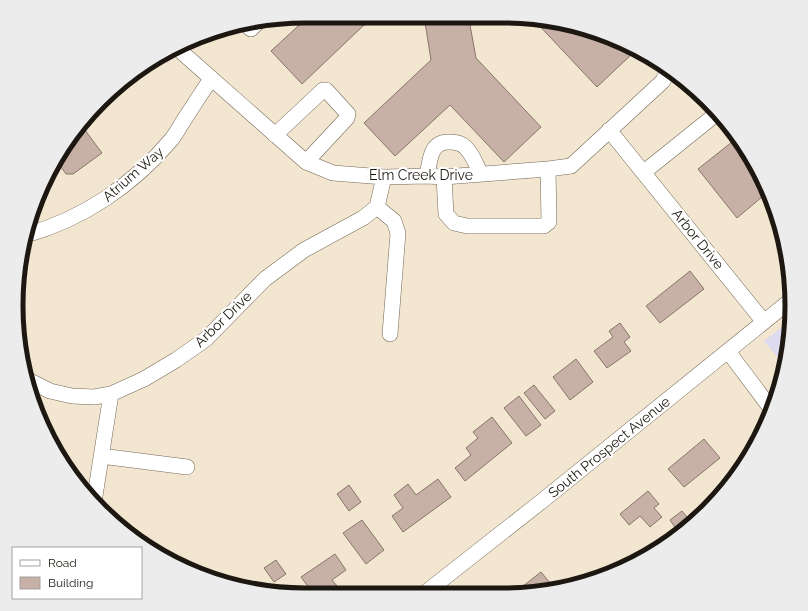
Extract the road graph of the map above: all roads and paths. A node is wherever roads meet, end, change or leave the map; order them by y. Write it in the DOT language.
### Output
graph roads {
  1 [pos="181,52"];
  2 [pos="665,75"];
  3 [pos="211,79"];
  4 [pos="713,117"];
  5 [pos="609,130"];
  6 [pos="275,134"];
  7 [pos="306,162"];
  8 [pos="548,169"];
  9 [pos="644,172"];
  10 [pos="481,174"];
  11 [pos="427,176"];
  12 [pos="384,177"];
  13 [pos="444,177"];
  14 [pos="377,207"];
  15 [pos="33,233"];
  16 [pos="785,306"];
  17 [pos="764,322"];
  18 [pos="390,334"];
  19 [pos="729,350"];
  20 [pos="34,383"];
  21 [pos="111,394"];
  22 [pos="767,403"];
  23 [pos="101,456"];
  24 [pos="187,467"];
  25 [pos="95,494"];
  26 [pos="430,588"];
  1 -- 3 [label="street, Elm Creek Drive"];
  2 -- 5 [label="street, Elm Creek Drive"];
  3 -- 6 [label="street, Elm Creek Drive"];
  3 -- 15 [label="street, Atrium Way"];
  4 -- 9 [label="street"];
  5 -- 8 [label="street, Elm Creek Drive"];
  5 -- 9 [label="street, Arbor Drive"];
  6 -- 7 [label="street, Elm Creek Drive"];
  6 -- 7 [label="street"];
  7 -- 12 [label="street, Elm Creek Drive"];
  8 -- 10 [label="street, Elm Creek Drive"];
  8 -- 13 [label="street"];
  9 -- 17 [label="street, Arbor Drive"];
  10 -- 11 [label="street"];
  10 -- 13 [label="street, Elm Creek Drive"];
  11 -- 12 [label="street, Elm Creek Drive"];
  11 -- 13 [label="street, Elm Creek Drive"];
  12 -- 14 [label="street"];
  14 -- 18 [label="street"];
  14 -- 21 [label="street, Arbor Drive"];
  16 -- 17 [label="street, South Prospect Avenue"];
  17 -- 19 [label="street, South Prospect Avenue"];
  19 -- 22 [label="street"];
  19 -- 26 [label="street, South Prospect Avenue"];
  20 -- 21 [label="street, Arbor Drive"];
  21 -- 23 [label="street"];
  23 -- 24 [label="street"];
  23 -- 25 [label="street"];
}
